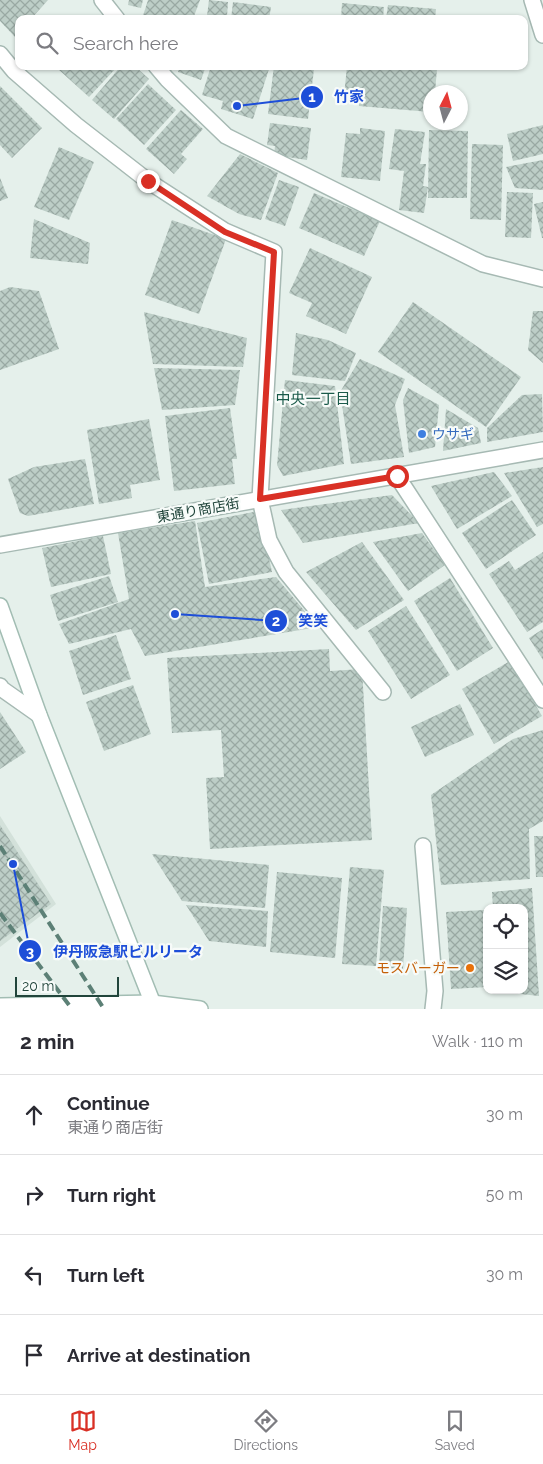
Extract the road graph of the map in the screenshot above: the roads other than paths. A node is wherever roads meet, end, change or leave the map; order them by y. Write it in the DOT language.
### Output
graph roads {
  1 [pos="102,0"];
  2 [pos="532,0"];
  3 [pos="113,15"];
  4 [pos="543,35"];
  5 [pos="0,54"];
  6 [pos="159,70"];
  7 [pos="543,279"];
  8 [pos="543,450"];
  9 [pos="397,476"];
  10 [pos="260,499"];
  11 [pos="0,544"];
  12 [pos="0,606"];
  13 [pos="0,686"];
  14 [pos="383,692"];
  15 [pos="543,700"];
  16 [pos="39,715"];
  17 [pos="423,846"];
  18 [pos="0,1006"];
  19 [pos="153,1006"];
  20 [pos="200,1009"];
  21 [pos="433,1009"];
  1 -- 3 [label="street"];
  2 -- 4 [label="street"];
  5 -- 10 [label="street"];
  6 -- 7 [label="street"];
  8 -- 9 [label="street, 東通り商店街"];
  9 -- 10 [label="street, 東通り商店街"];
  9 -- 15 [label="street"];
  10 -- 11 [label="street, 東通り商店街"];
  10 -- 14 [label="street"];
  12 -- 16 [label="street"];
  13 -- 16 [label="street"];
  16 -- 19 [label="street"];
  17 -- 21 [label="street"];
  18 -- 19 [label="street"];
  19 -- 20 [label="street"];
}
